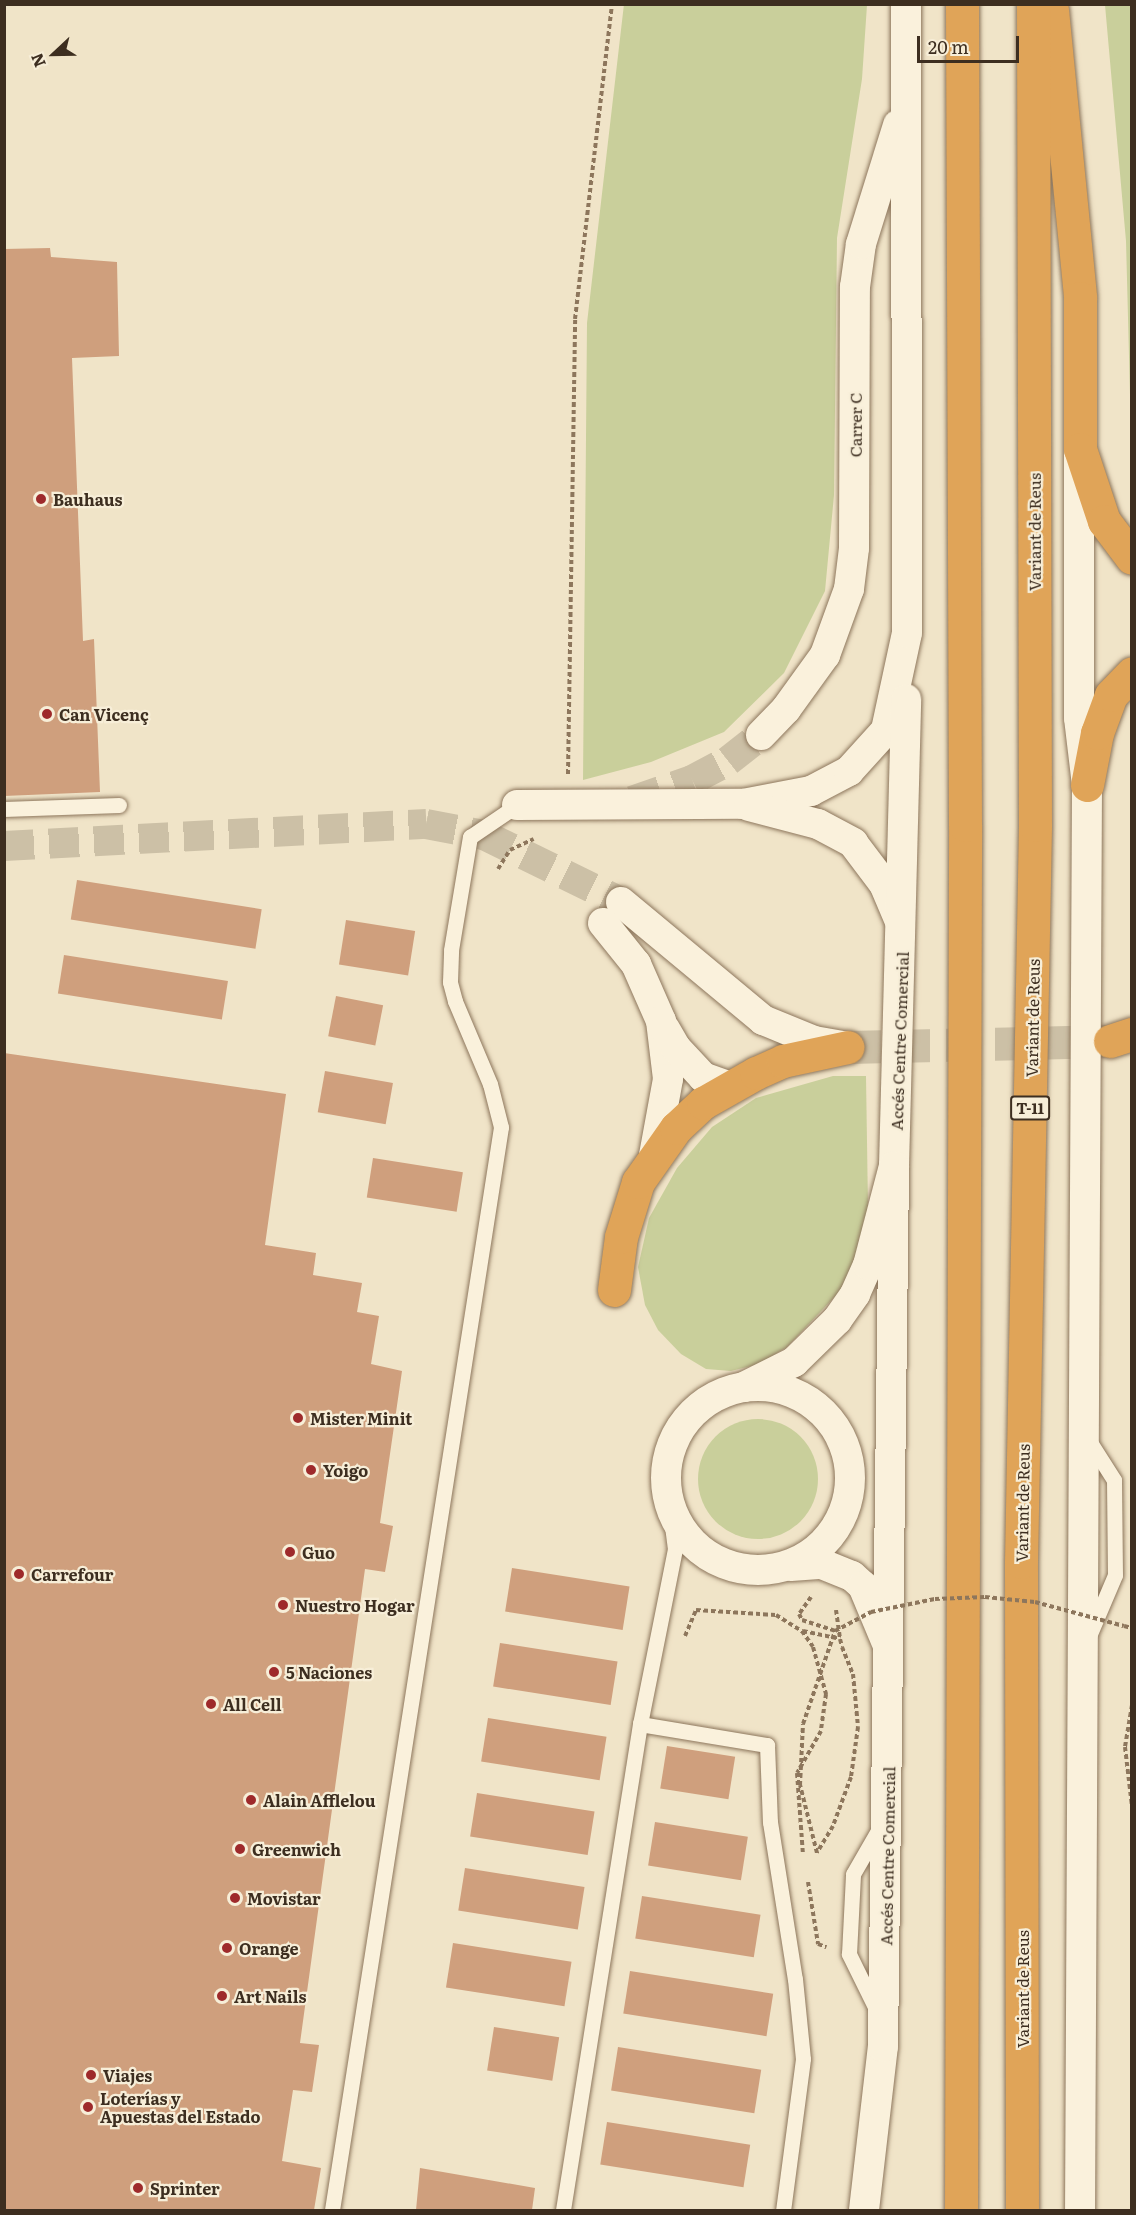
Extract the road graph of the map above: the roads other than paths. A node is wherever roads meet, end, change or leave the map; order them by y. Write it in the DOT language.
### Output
graph roads {
  1 [pos="906,4"];
  2 [pos="962,4"];
  3 [pos="1033,4"];
  4 [pos="1052,4"];
  5 [pos="908,96"];
  6 [pos="1080,448"];
  7 [pos="1131,558"];
  8 [pos="907,633"];
  9 [pos="1131,674"];
  10 [pos="762,735"];
  11 [pos="1087,785"];
  12 [pos="743,804"];
  13 [pos="119,805"];
  14 [pos="517,805"];
  15 [pos="4,809"];
  16 [pos="903,926"];
  17 [pos="661,1021"];
  18 [pos="848,1047"];
  19 [pos="730,1087"];
  20 [pos="654,1155"];
  21 [pos="894,1166"];
  22 [pos="614,1290"];
  23 [pos="744,1387"];
  24 [pos="669,1503"];
  25 [pos="788,1566"];
  26 [pos="891,1652"];
  27 [pos="640,1724"];
  28 [pos="332,2211"];
  29 [pos="563,2211"];
  30 [pos="783,2211"];
  31 [pos="864,2211"];
  32 [pos="962,2211"];
  33 [pos="1022,2211"];
  34 [pos="1080,2211"];
  1 -- 5 [label="street"];
  2 -- 32 [label="highway"];
  3 -- 33 [label="highway, Variant de Reus / T-11"];
  4 -- 6 [label="highway"];
  5 -- 8 [label="street"];
  5 -- 10 [label="street, Carrer C"];
  6 -- 7 [label="highway"];
  6 -- 11 [label="street"];
  8 -- 12 [label="street"];
  8 -- 16 [label="street, Accés Centre Comercial"];
  9 -- 11 [label="highway"];
  11 -- 34 [label="street"];
  12 -- 14 [label="street"];
  12 -- 16 [label="street"];
  13 -- 15 [label="lane"];
  14 -- 28 [label="lane"];
  16 -- 21 [label="street, Accés Centre Comercial"];
  17 -- 18 [label="street"];
  17 -- 19 [label="street"];
  17 -- 20 [label="street"];
  18 -- 19 [label="highway"];
  19 -- 20 [label="highway"];
  20 -- 22 [label="highway"];
  21 -- 23 [label="street, Accés Centre Comercial"];
  21 -- 26 [label="street"];
  23 -- 24 [label="street"];
  23 -- 25 [label="street"];
  24 -- 25 [label="street"];
  24 -- 27 [label="lane"];
  25 -- 26 [label="street, Accés Centre Comercial"];
  26 -- 31 [label="street, Accés Centre Comercial"];
  27 -- 29 [label="lane"];
  27 -- 30 [label="lane"];
}
